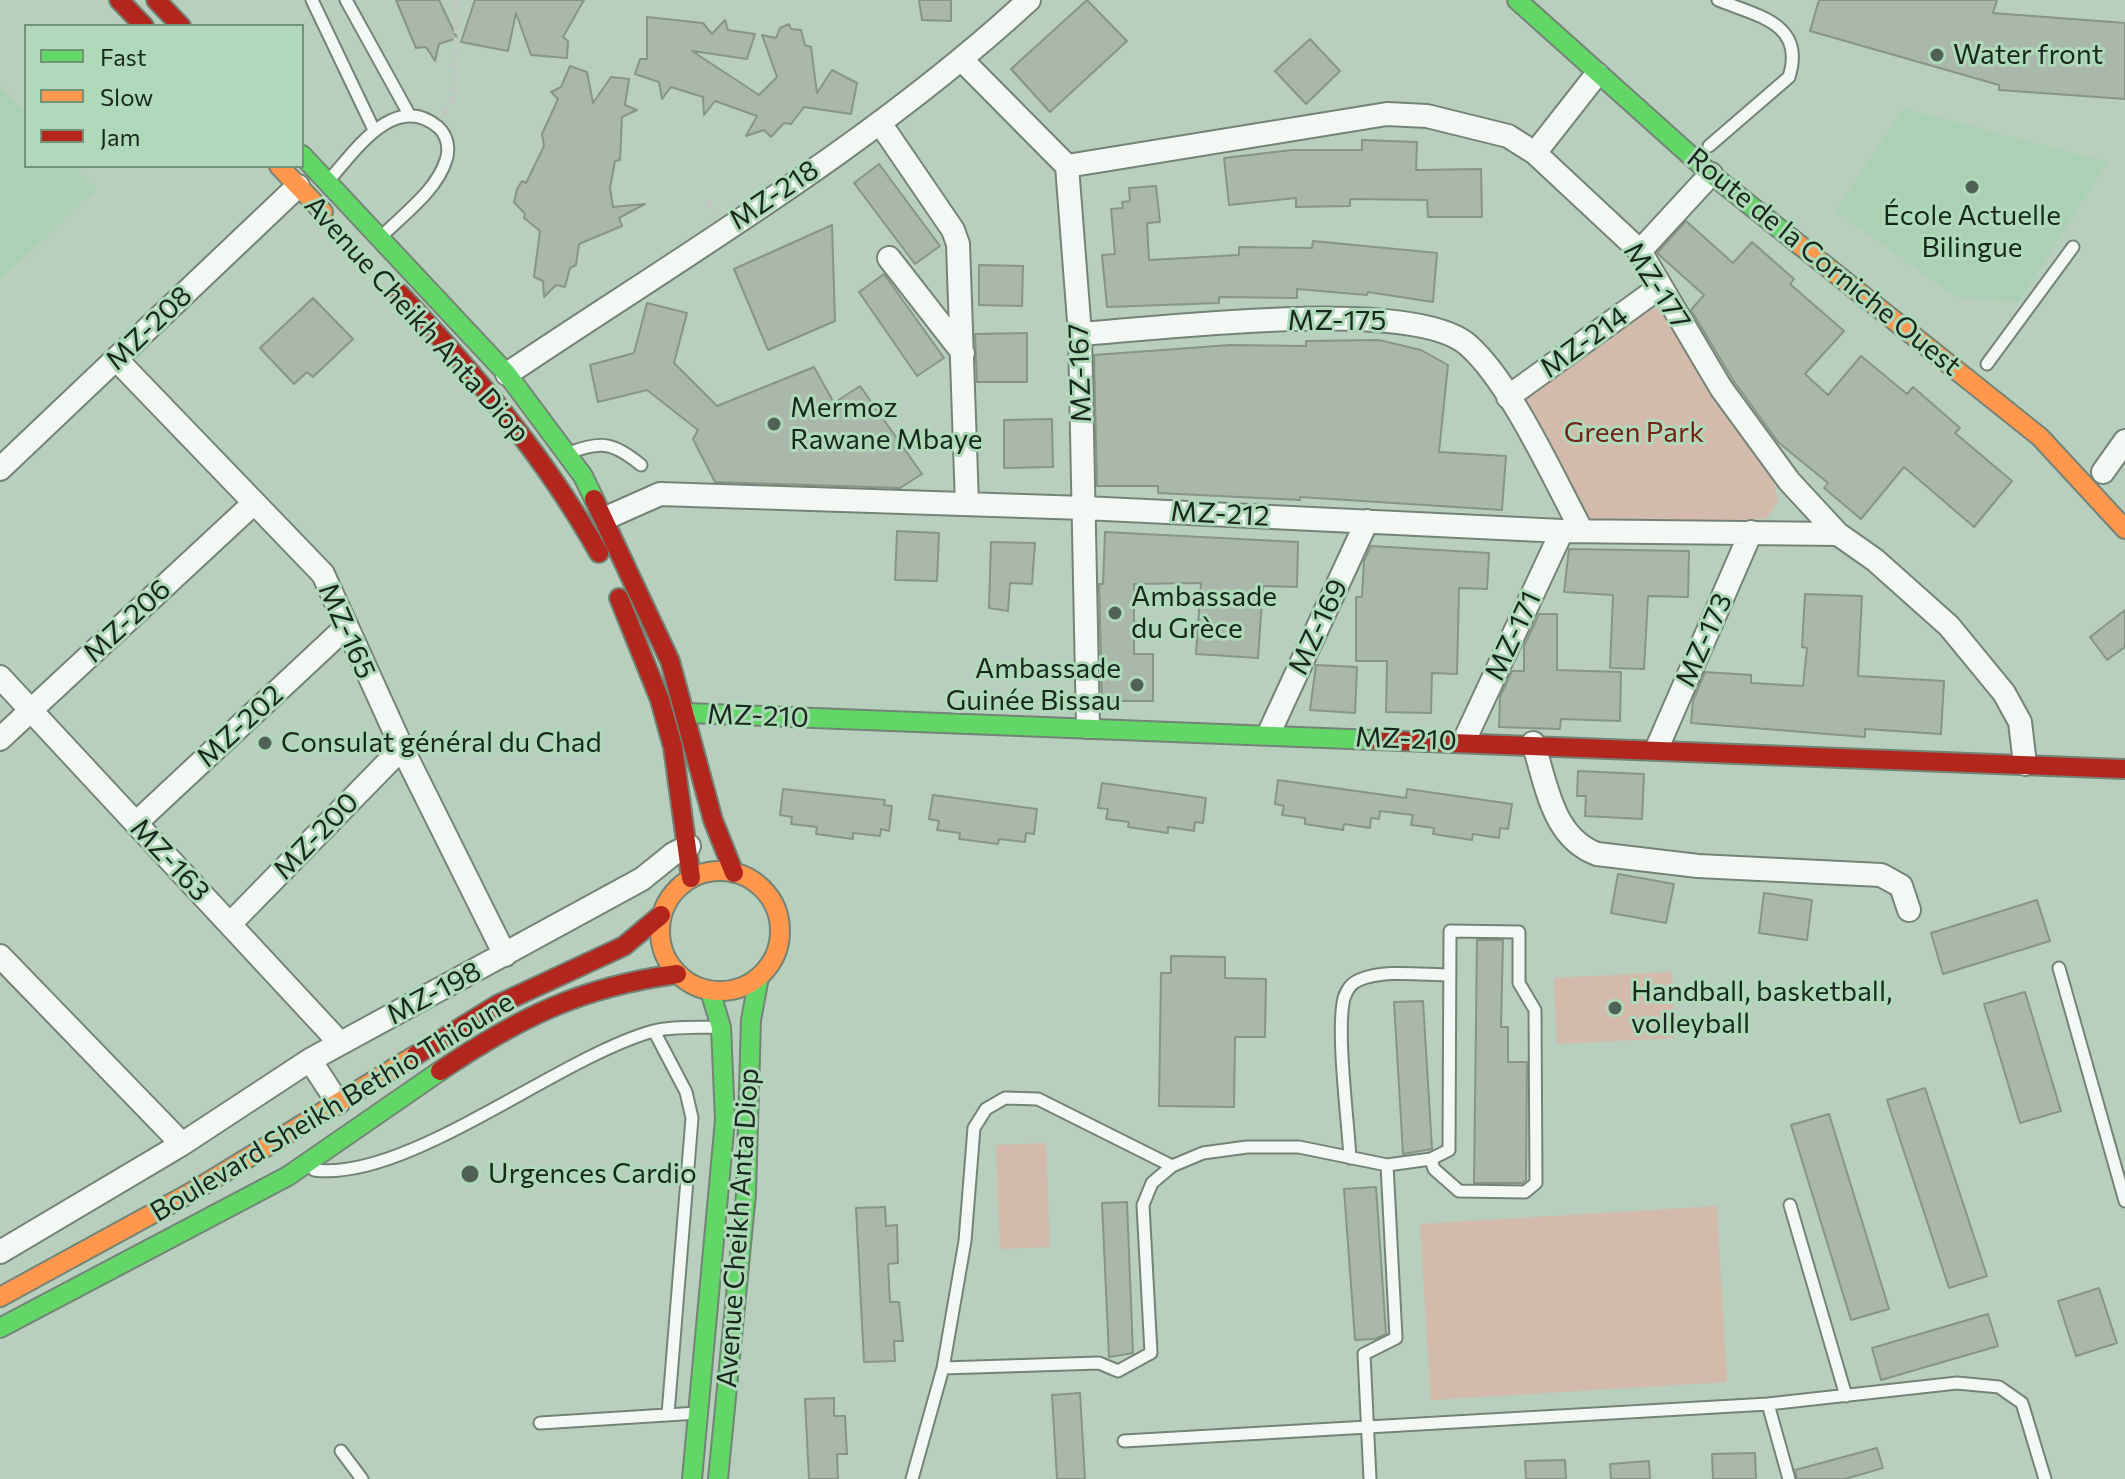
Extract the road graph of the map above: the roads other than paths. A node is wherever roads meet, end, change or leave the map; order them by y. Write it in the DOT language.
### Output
graph roads {
  1 [pos="119,0"];
  2 [pos="156,0"];
  3 [pos="312,0"];
  4 [pos="346,0"];
  5 [pos="1029,0"];
  6 [pos="1517,0"];
  7 [pos="1546,0"];
  8 [pos="1718,0"];
  9 [pos="142,24"];
  10 [pos="179,24"];
  11 [pos="1599,48"];
  12 [pos="963,61"];
  13 [pos="1597,74"];
  14 [pos="410,116"];
  15 [pos="880,123"];
  16 [pos="374,130"];
  17 [pos="1535,153"];
  18 [pos="1710,153"];
  19 [pos="304,157"];
  20 [pos="1067,166"];
  21 [pos="281,168"];
  22 [pos="327,182"];
  23 [pos="298,186"];
  24 [pos="341,231"];
  25 [pos="380,238"];
  26 [pos="2073,247"];
  27 [pos="1640,251"];
  28 [pos="889,258"];
  29 [pos="383,276"];
  30 [pos="1660,287"];
  31 [pos="1080,334"];
  32 [pos="963,353"];
  33 [pos="116,359"];
  34 [pos="1986,364"];
  35 [pos="507,374"];
  36 [pos="1508,397"];
  37 [pos="2125,441"];
  38 [pos="568,453"];
  39 [pos="641,465"];
  40 [pos="2098,467"];
  41 [pos="0,469"];
  42 [pos="2118,491"];
  43 [pos="254,503"];
  44 [pos="967,504"];
  45 [pos="1084,508"];
  46 [pos="606,518"];
  47 [pos="1367,521"];
  48 [pos="2125,529"];
  49 [pos="1572,531"];
  50 [pos="1751,532"];
  51 [pos="1838,534"];
  52 [pos="345,628"];
  53 [pos="0,677"];
  54 [pos="31,710"];
  55 [pos="687,713"];
  56 [pos="1088,727"];
  57 [pos="1269,733"];
  58 [pos="0,739"];
  59 [pos="1464,741"];
  60 [pos="1533,743"];
  61 [pos="402,748"];
  62 [pos="1657,748"];
  63 [pos="2025,764"];
  64 [pos="2125,769"];
  65 [pos="136,823"];
  66 [pos="689,846"];
  67 [pos="734,873"];
  68 [pos="691,878"];
  69 [pos="1909,910"];
  70 [pos="661,915"];
  71 [pos="230,924"];
  72 [pos="505,955"];
  73 [pos="0,956"];
  74 [pos="2059,968"];
  75 [pos="677,974"];
  76 [pos="1450,975"];
  77 [pos="759,977"];
  78 [pos="710,991"];
  79 [pos="721,1027"];
  80 [pos="654,1031"];
  81 [pos="340,1043"];
  82 [pos="310,1060"];
  83 [pos="338,1103"];
  84 [pos="182,1144"];
  85 [pos="1350,1158"];
  86 [pos="1431,1159"];
  87 [pos="1387,1165"];
  88 [pos="1172,1166"];
  89 [pos="299,1169"];
  90 [pos="2125,1201"];
  91 [pos="1790,1205"];
  92 [pos="4,1243"];
  93 [pos="0,1297"];
  94 [pos="0,1328"];
  95 [pos="943,1368"];
  96 [pos="1846,1396"];
  97 [pos="1768,1404"];
  98 [pos="699,1413"];
  99 [pos="668,1414"];
  100 [pos="540,1423"];
  101 [pos="1367,1427"];
  102 [pos="1124,1441"];
  103 [pos="341,1451"];
  104 [pos="362,1479"];
  105 [pos="692,1479"];
  106 [pos="718,1479"];
  107 [pos="912,1479"];
  108 [pos="1370,1479"];
  109 [pos="1789,1479"];
  110 [pos="2045,1479"];
  1 -- 9 [label="main road"];
  2 -- 10 [label="main road"];
  3 -- 16 [label="lane"];
  4 -- 14 [label="lane"];
  5 -- 12 [label="street, MZ-218"];
  6 -- 13 [label="main road, Route de la Corniche Ouest"];
  7 -- 11 [label="main road"];
  8 -- 18 [label="lane"];
  12 -- 15 [label="street, MZ-218"];
  12 -- 20 [label="street"];
  13 -- 17 [label="street"];
  13 -- 18 [label="main road, Route de la Corniche Ouest"];
  14 -- 16 [label="lane"];
  14 -- 25 [label="lane"];
  15 -- 32 [label="street"];
  15 -- 35 [label="street, MZ-218"];
  16 -- 22 [label="lane"];
  17 -- 20 [label="street, MZ-177"];
  17 -- 27 [label="street, MZ-177"];
  18 -- 27 [label="street"];
  18 -- 48 [label="main road, Route de la Corniche Ouest"];
  19 -- 22 [label="main road, Avenue Cheikh Anta Diop"];
  20 -- 31 [label="street, MZ-167"];
  21 -- 23 [label="main road, Avenue Cheikh Anta Diop"];
  22 -- 25 [label="main road, Avenue Cheikh Anta Diop"];
  23 -- 24 [label="main road, Avenue Cheikh Anta Diop"];
  23 -- 33 [label="street, MZ-208"];
  25 -- 35 [label="main road, Avenue Cheikh Anta Diop"];
  26 -- 34 [label="lane"];
  27 -- 30 [label="street, MZ-177"];
  28 -- 32 [label="street"];
  29 -- 66 [label="main road, Avenue Cheikh Anta Diop"];
  30 -- 36 [label="street, MZ-214"];
  30 -- 51 [label="street, MZ-177"];
  31 -- 36 [label="street, MZ-175"];
  31 -- 45 [label="street, MZ-167"];
  32 -- 44 [label="street"];
  33 -- 41 [label="street, MZ-208"];
  33 -- 43 [label="street, MZ-165"];
  35 -- 38 [label="main road, Avenue Cheikh Anta Diop"];
  36 -- 49 [label="street, MZ-175"];
  37 -- 40 [label="street"];
  38 -- 39 [label="lane"];
  38 -- 46 [label="main road, Avenue Cheikh Anta Diop"];
  40 -- 42 [label="main road"];
  43 -- 52 [label="street, MZ-165"];
  43 -- 54 [label="street, MZ-206"];
  44 -- 45 [label="street, MZ-212"];
  44 -- 46 [label="street, MZ-212"];
  45 -- 47 [label="street, MZ-212"];
  45 -- 56 [label="street, MZ-167"];
  46 -- 55 [label="main road, Avenue Cheikh Anta Diop"];
  47 -- 49 [label="street, MZ-212"];
  47 -- 57 [label="street, MZ-169"];
  49 -- 50 [label="street, MZ-212"];
  49 -- 59 [label="street, MZ-171"];
  50 -- 51 [label="street, MZ-212"];
  50 -- 62 [label="street, MZ-173"];
  51 -- 63 [label="street, MZ-177"];
  52 -- 61 [label="street, MZ-165"];
  52 -- 65 [label="street, MZ-202"];
  53 -- 54 [label="street, MZ-163"];
  54 -- 58 [label="street, MZ-206"];
  54 -- 65 [label="street, MZ-163"];
  55 -- 56 [label="main road, MZ-210"];
  55 -- 67 [label="main road, Avenue Cheikh Anta Diop"];
  56 -- 57 [label="main road, MZ-210"];
  57 -- 59 [label="main road, MZ-210"];
  59 -- 60 [label="main road, MZ-210"];
  60 -- 62 [label="main road, MZ-210"];
  60 -- 69 [label="street"];
  61 -- 71 [label="street, MZ-200"];
  61 -- 72 [label="street, MZ-165"];
  62 -- 63 [label="main road, MZ-210"];
  63 -- 64 [label="main road, MZ-210"];
  65 -- 71 [label="street, MZ-163"];
  66 -- 68 [label="main road, Avenue Cheikh Anta Diop"];
  66 -- 72 [label="street, MZ-198"];
  67 -- 68 [label="main road"];
  67 -- 77 [label="main road"];
  68 -- 70 [label="main road"];
  70 -- 75 [label="main road"];
  70 -- 83 [label="main road, Boulevard Sheikh Bethio Thioune"];
  71 -- 81 [label="street, MZ-163"];
  72 -- 81 [label="street, MZ-198"];
  73 -- 84 [label="street"];
  74 -- 90 [label="lane"];
  75 -- 78 [label="main road"];
  75 -- 89 [label="main road, Boulevard Sheikh Bethio Thioune"];
  76 -- 85 [label="lane"];
  76 -- 86 [label="lane"];
  76 -- 86 [label="lane"];
  77 -- 78 [label="main road"];
  77 -- 106 [label="main road, Avenue Cheikh Anta Diop"];
  78 -- 79 [label="main road, Avenue Cheikh Anta Diop"];
  79 -- 80 [label="lane"];
  79 -- 98 [label="main road, Avenue Cheikh Anta Diop"];
  80 -- 89 [label="lane"];
  80 -- 99 [label="lane"];
  81 -- 82 [label="street, MZ-198"];
  82 -- 83 [label="street"];
  82 -- 84 [label="street, MZ-198"];
  83 -- 93 [label="main road, Boulevard Sheikh Bethio Thioune"];
  84 -- 92 [label="street, MZ-198"];
  85 -- 87 [label="lane"];
  85 -- 88 [label="lane"];
  86 -- 87 [label="lane"];
  87 -- 101 [label="lane"];
  88 -- 95 [label="lane"];
  88 -- 95 [label="lane"];
  89 -- 94 [label="main road, Boulevard Sheikh Bethio Thioune"];
  91 -- 96 [label="lane"];
  95 -- 107 [label="lane"];
  96 -- 97 [label="lane"];
  96 -- 110 [label="lane"];
  97 -- 101 [label="lane"];
  97 -- 109 [label="lane"];
  98 -- 99 [label="lane"];
  98 -- 105 [label="main road, Avenue Cheikh Anta Diop"];
  99 -- 100 [label="lane"];
  101 -- 102 [label="lane"];
  101 -- 108 [label="lane"];
  103 -- 104 [label="lane"];
}
